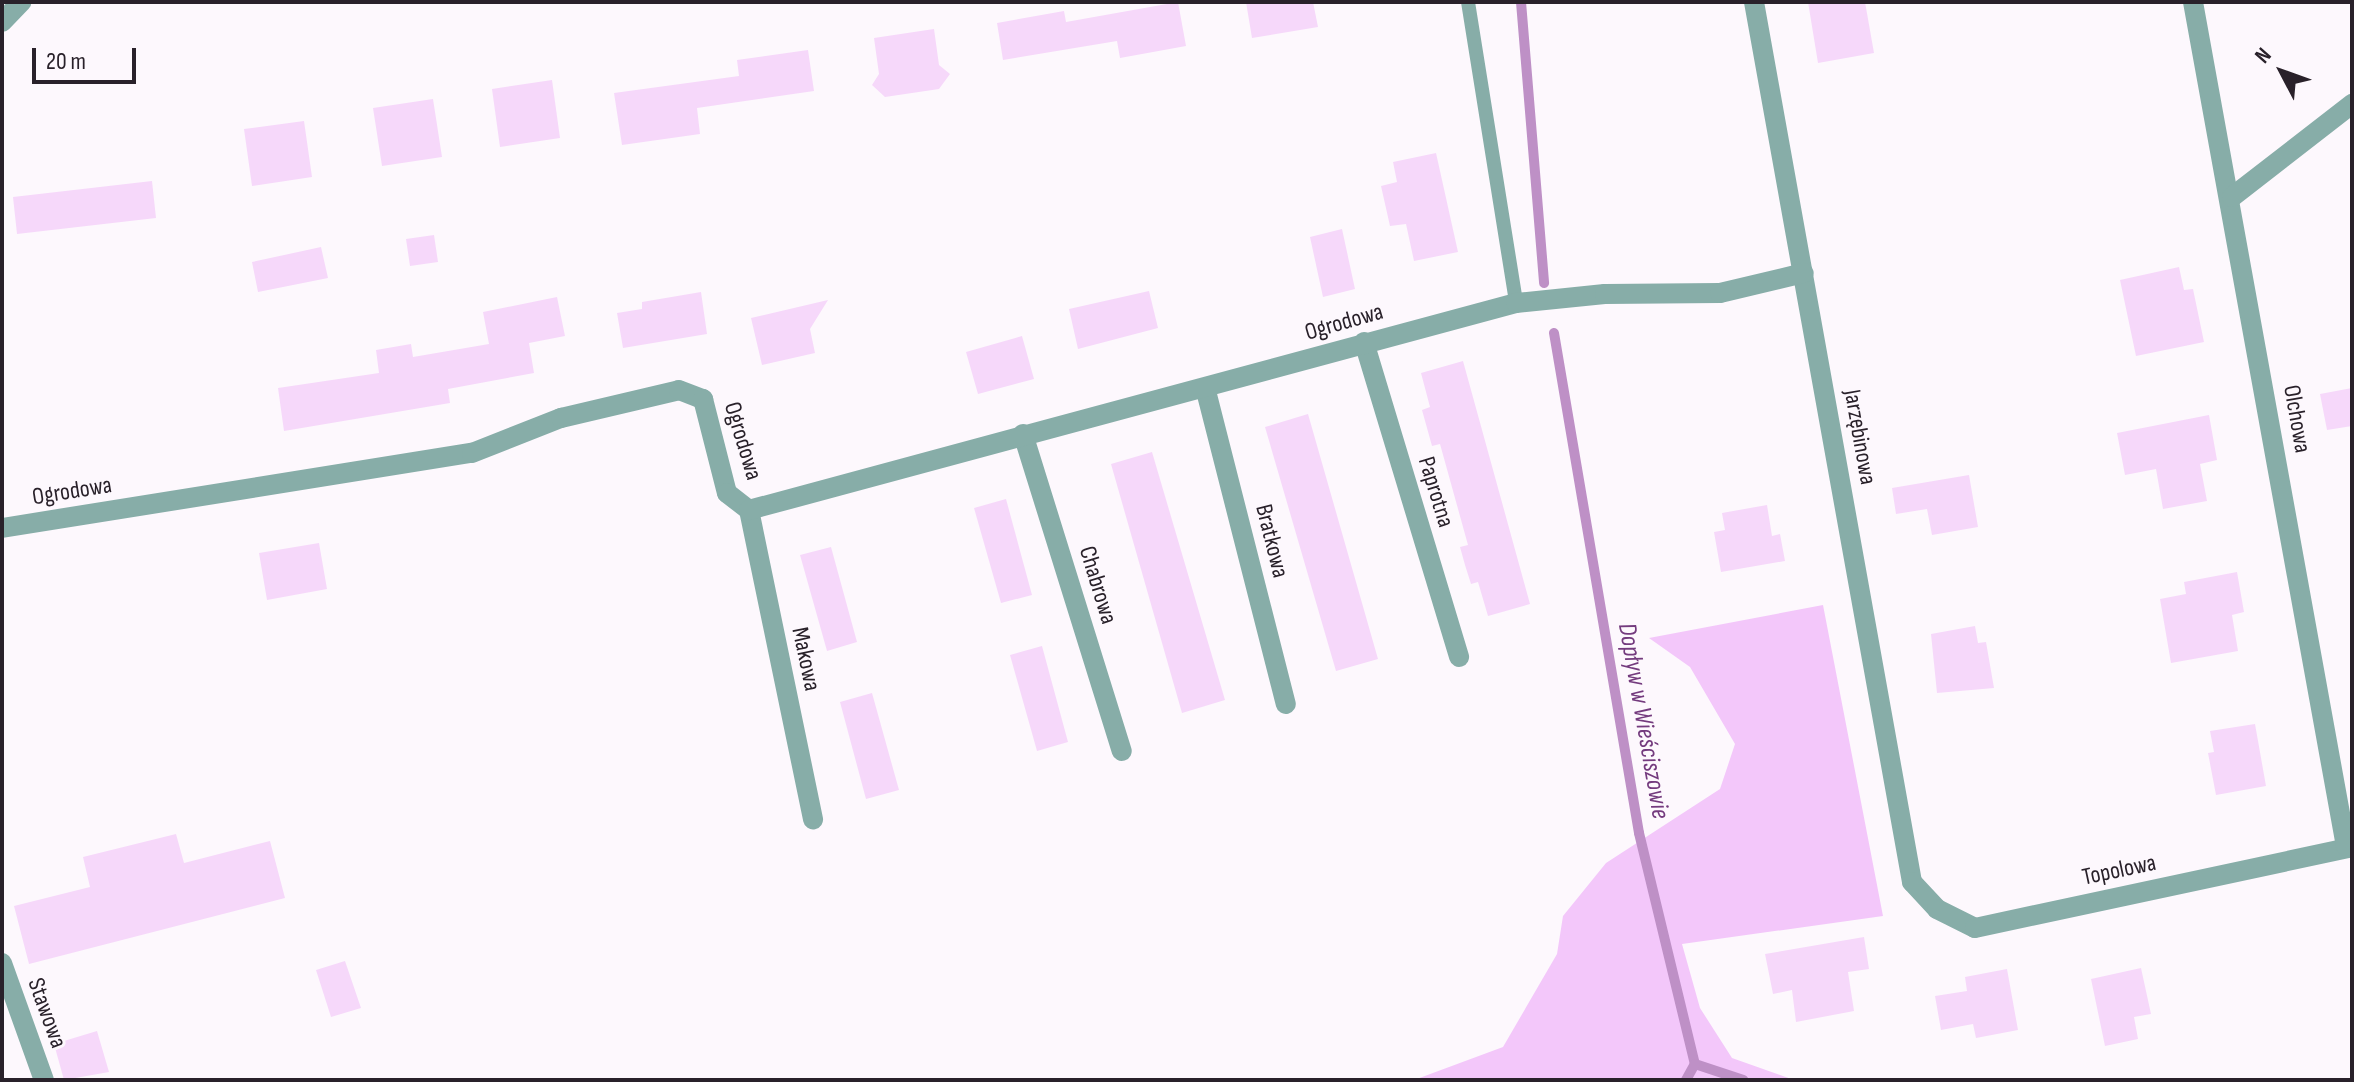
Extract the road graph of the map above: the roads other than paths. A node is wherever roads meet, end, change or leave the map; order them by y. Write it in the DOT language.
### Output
graph roads {
  1 [pos="21,2"];
  2 [pos="1468,2"];
  3 [pos="1754,2"];
  4 [pos="2193,2"];
  5 [pos="2,22"];
  6 [pos="2352,104"];
  7 [pos="2232,197"];
  8 [pos="1804,273"];
  9 [pos="1516,303"];
  10 [pos="1364,342"];
  11 [pos="1206,391"];
  12 [pos="1023,434"];
  13 [pos="749,510"];
  14 [pos="2,528"];
  15 [pos="1459,657"];
  16 [pos="1286,704"];
  17 [pos="1122,751"];
  18 [pos="813,819"];
  19 [pos="2349,846"];
  20 [pos="1912,882"];
  21 [pos="2,963"];
  22 [pos="44,1080"];
  1 -- 5 [label="street"];
  2 -- 9 [label="lane"];
  3 -- 8 [label="street, Jarzębinowa"];
  4 -- 7 [label="street, Olchowa"];
  6 -- 7 [label="street"];
  7 -- 19 [label="street, Olchowa"];
  8 -- 9 [label="street, Ogrodowa"];
  8 -- 20 [label="street, Jarzębinowa"];
  9 -- 10 [label="street, Ogrodowa"];
  10 -- 11 [label="street, Ogrodowa"];
  10 -- 15 [label="street, Paprotna"];
  11 -- 12 [label="street, Ogrodowa"];
  11 -- 16 [label="street, Bratkowa"];
  12 -- 13 [label="street, Ogrodowa"];
  12 -- 17 [label="street, Chabrowa"];
  13 -- 14 [label="street, Ogrodowa"];
  13 -- 18 [label="street, Makowa"];
  19 -- 20 [label="street, Topolowa"];
  21 -- 22 [label="street, Stawowa"];
}
